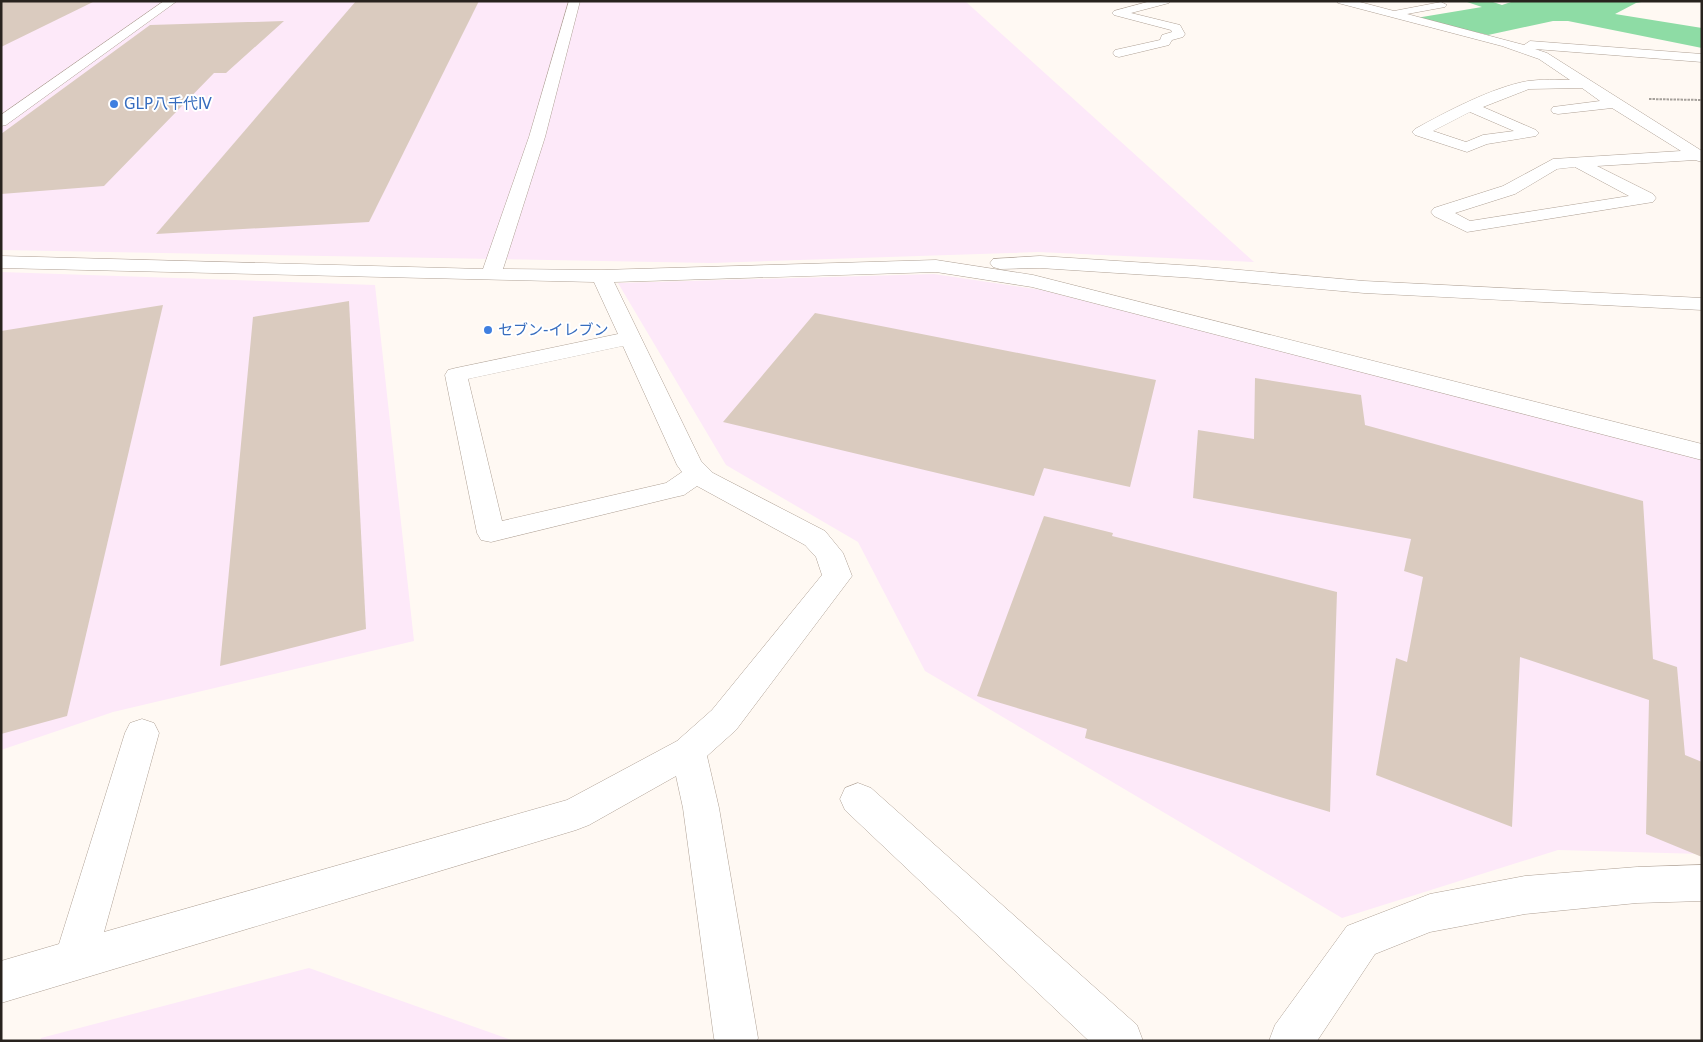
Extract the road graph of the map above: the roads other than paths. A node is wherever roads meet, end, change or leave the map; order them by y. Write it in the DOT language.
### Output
graph roads {
  1 [pos="172,1"];
  2 [pos="575,1"];
  3 [pos="1165,1"];
  4 [pos="1342,1"];
  5 [pos="1441,5"];
  6 [pos="1390,13"];
  7 [pos="1506,43"];
  8 [pos="1119,53"];
  9 [pos="1702,58"];
  10 [pos="1587,84"];
  11 [pos="1610,101"];
  12 [pos="1471,107"];
  13 [pos="1558,110"];
  14 [pos="1,122"];
  15 [pos="1699,156"];
  16 [pos="1577,162"];
  17 [pos="1,262"];
  18 [pos="936,266"];
  19 [pos="491,275"];
  20 [pos="601,276"];
  21 [pos="1702,304"];
  22 [pos="630,338"];
  23 [pos="1702,452"];
  24 [pos="698,473"];
  25 [pos="142,733"];
  26 [pos="690,751"];
  27 [pos="858,799"];
  28 [pos="1702,883"];
  29 [pos="75,961"];
  30 [pos="1,982"];
  31 [pos="736,1038"];
  32 [pos="1121,1041"];
  33 [pos="1291,1041"];
  1 -- 14 [label="street"];
  2 -- 19 [label="street"];
  3 -- 8 [label="street"];
  4 -- 6 [label="street"];
  5 -- 6 [label="street"];
  6 -- 7 [label="street"];
  7 -- 9 [label="street"];
  7 -- 10 [label="street"];
  10 -- 11 [label="street"];
  10 -- 12 [label="street"];
  11 -- 13 [label="street"];
  11 -- 15 [label="street"];
  12 -- 12 [label="street"];
  15 -- 16 [label="street"];
  16 -- 16 [label="street"];
  17 -- 19 [label="street"];
  18 -- 20 [label="street"];
  18 -- 21 [label="street"];
  18 -- 23 [label="street"];
  19 -- 20 [label="street"];
  20 -- 22 [label="street"];
  22 -- 24 [label="street"];
  22 -- 24 [label="street"];
  24 -- 26 [label="street"];
  25 -- 29 [label="street"];
  26 -- 29 [label="street"];
  26 -- 31 [label="street"];
  27 -- 32 [label="street"];
  28 -- 33 [label="street"];
  29 -- 30 [label="street"];
}
